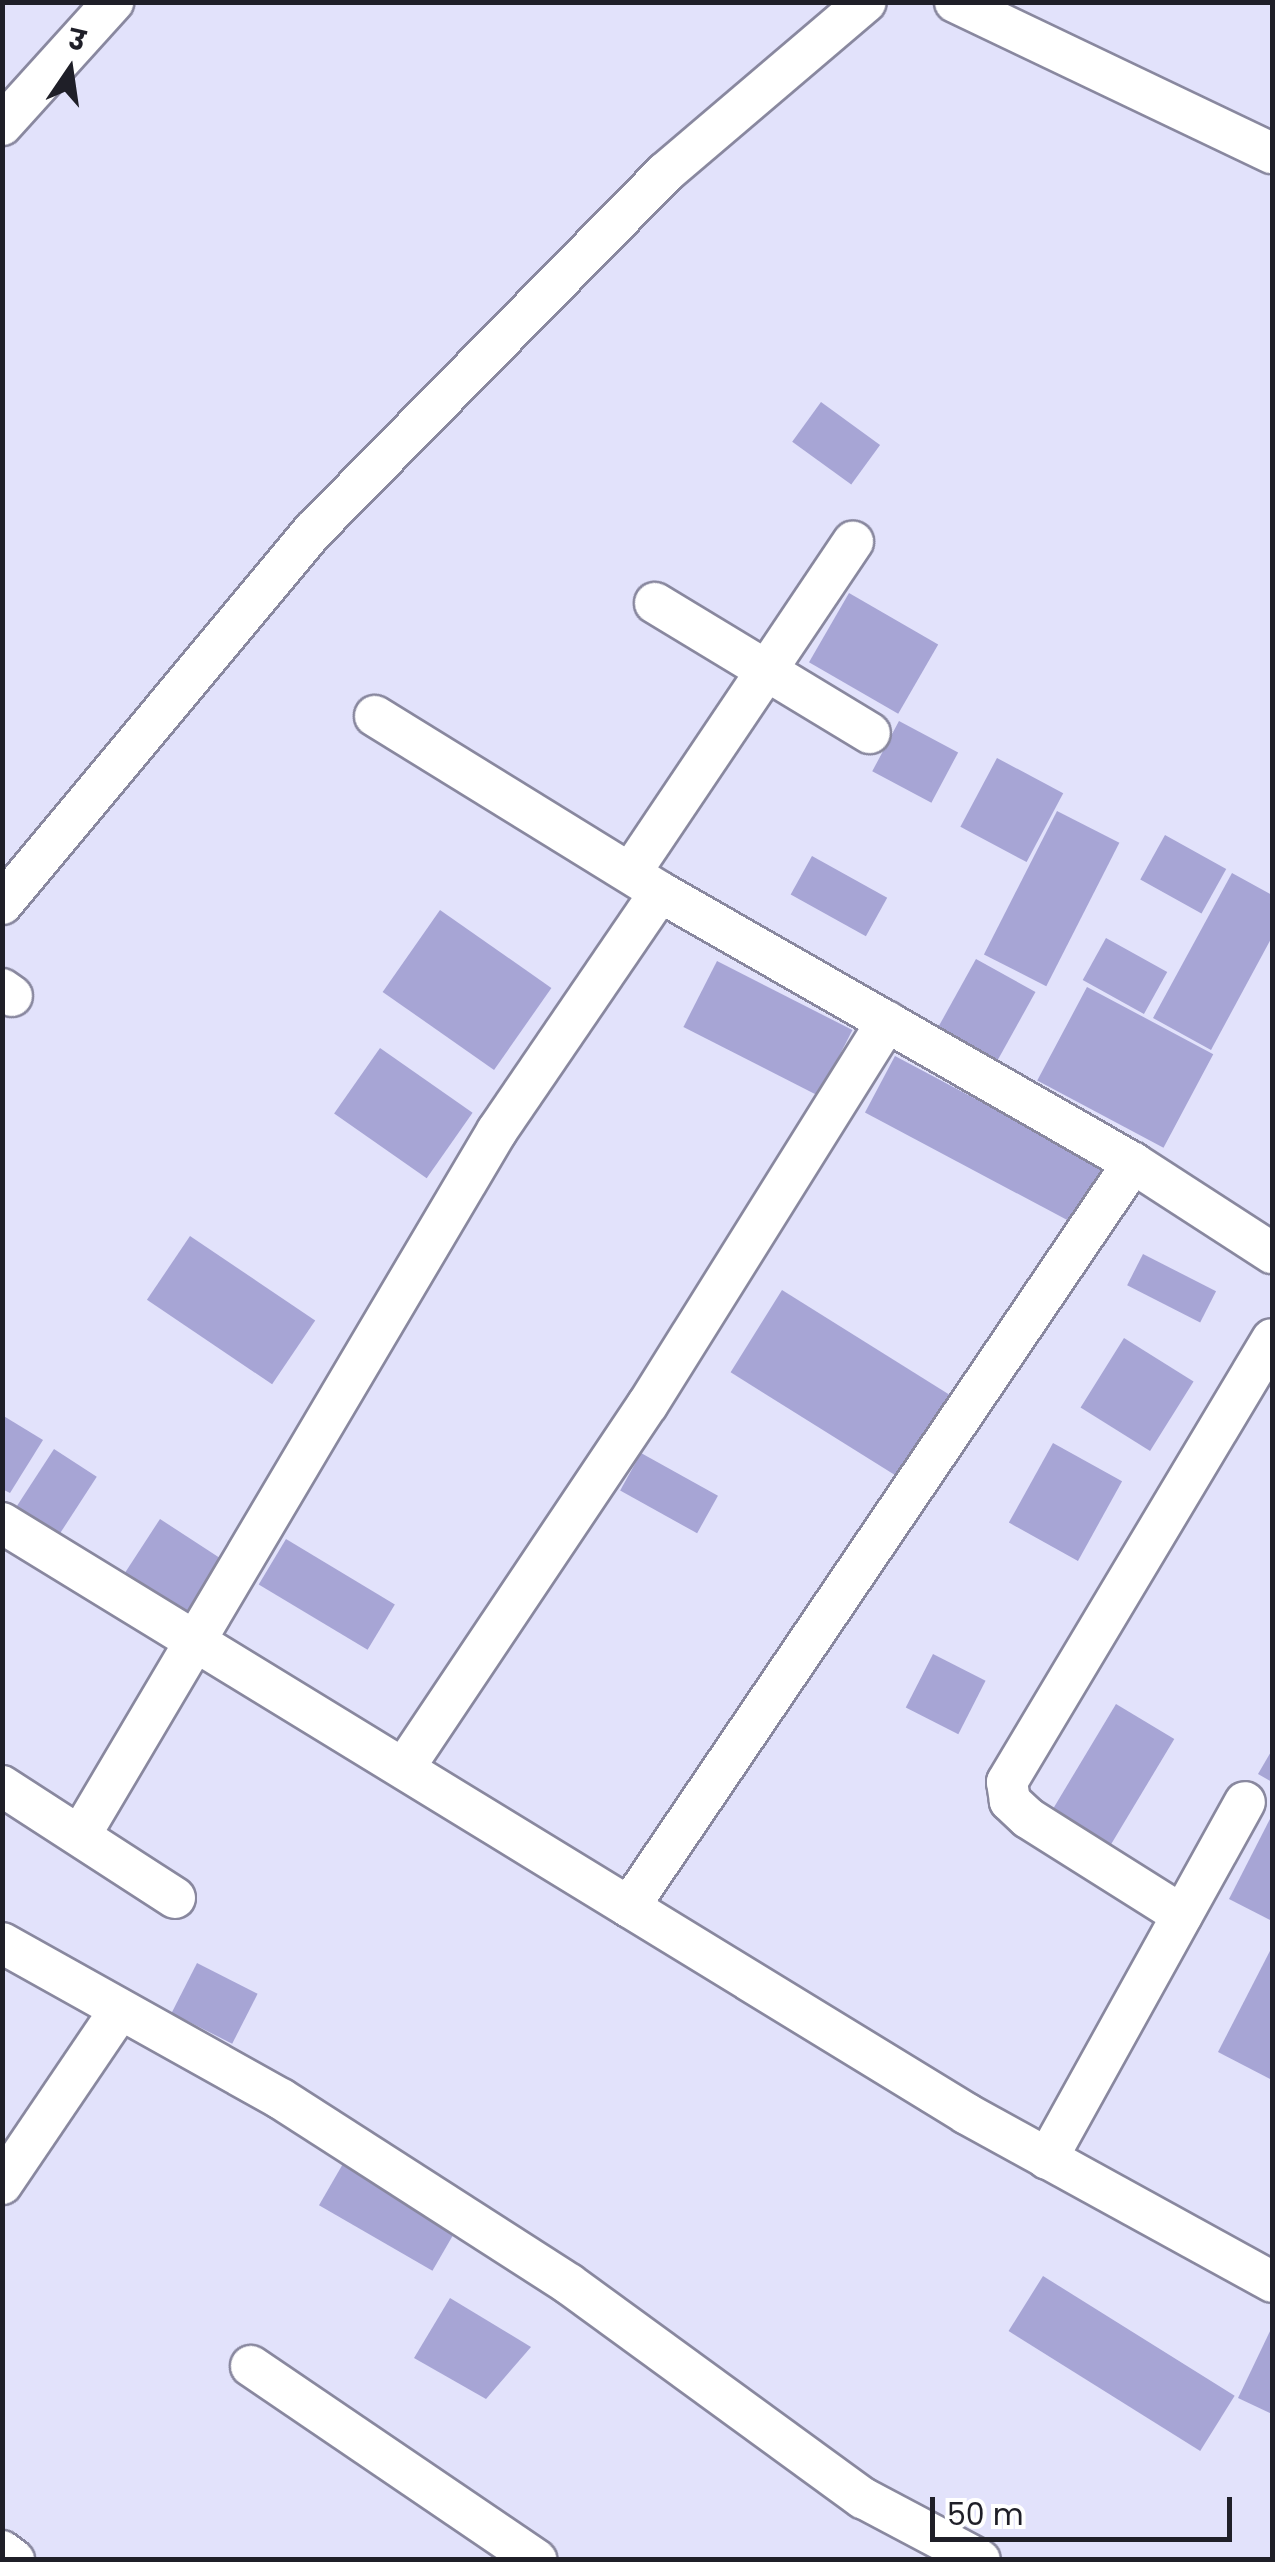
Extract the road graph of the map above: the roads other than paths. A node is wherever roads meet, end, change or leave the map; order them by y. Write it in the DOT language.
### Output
graph roads {
  1 [pos="112,2"];
  2 [pos="866,2"];
  3 [pos="955,2"];
  4 [pos="2,124"];
  5 [pos="1272,154"];
  6 [pos="853,542"];
  7 [pos="655,603"];
  8 [pos="766,672"];
  9 [pos="375,716"];
  10 [pos="870,732"];
  11 [pos="646,882"];
  12 [pos="2,904"];
  13 [pos="887,1021"];
  14 [pos="1133,1163"];
  15 [pos="1272,1252"];
  16 [pos="1272,1339"];
  17 [pos="2,1523"];
  18 [pos="196,1645"];
  19 [pos="404,1768"];
  20 [pos="2,1786"];
  21 [pos="1245,1802"];
  22 [pos="81,1834"];
  23 [pos="175,1898"];
  24 [pos="629,1907"];
  25 [pos="1182,1915"];
  26 [pos="2,1943"];
  27 [pos="120,2010"];
  28 [pos="1047,2159"];
  29 [pos="2,2184"];
  30 [pos="1272,2281"];
  31 [pos="251,2366"];
  32 [pos="2,2551"];
  33 [pos="14,2560"];
  34 [pos="536,2560"];
  35 [pos="980,2560"];
  1 -- 4 [label="street"];
  2 -- 12 [label="street"];
  3 -- 5 [label="street"];
  6 -- 8 [label="street"];
  7 -- 8 [label="street"];
  8 -- 10 [label="street"];
  8 -- 11 [label="street"];
  9 -- 11 [label="street"];
  11 -- 13 [label="street"];
  11 -- 18 [label="street"];
  13 -- 14 [label="street"];
  13 -- 19 [label="street"];
  14 -- 15 [label="street"];
  14 -- 24 [label="street"];
  16 -- 25 [label="street"];
  17 -- 18 [label="street"];
  18 -- 19 [label="street"];
  18 -- 22 [label="street"];
  19 -- 24 [label="street"];
  20 -- 22 [label="street"];
  21 -- 25 [label="street"];
  22 -- 23 [label="street"];
  24 -- 28 [label="street"];
  25 -- 28 [label="street"];
  26 -- 27 [label="street"];
  27 -- 29 [label="street"];
  27 -- 35 [label="street"];
  28 -- 30 [label="street"];
  31 -- 34 [label="street"];
  32 -- 33 [label="street"];
}
